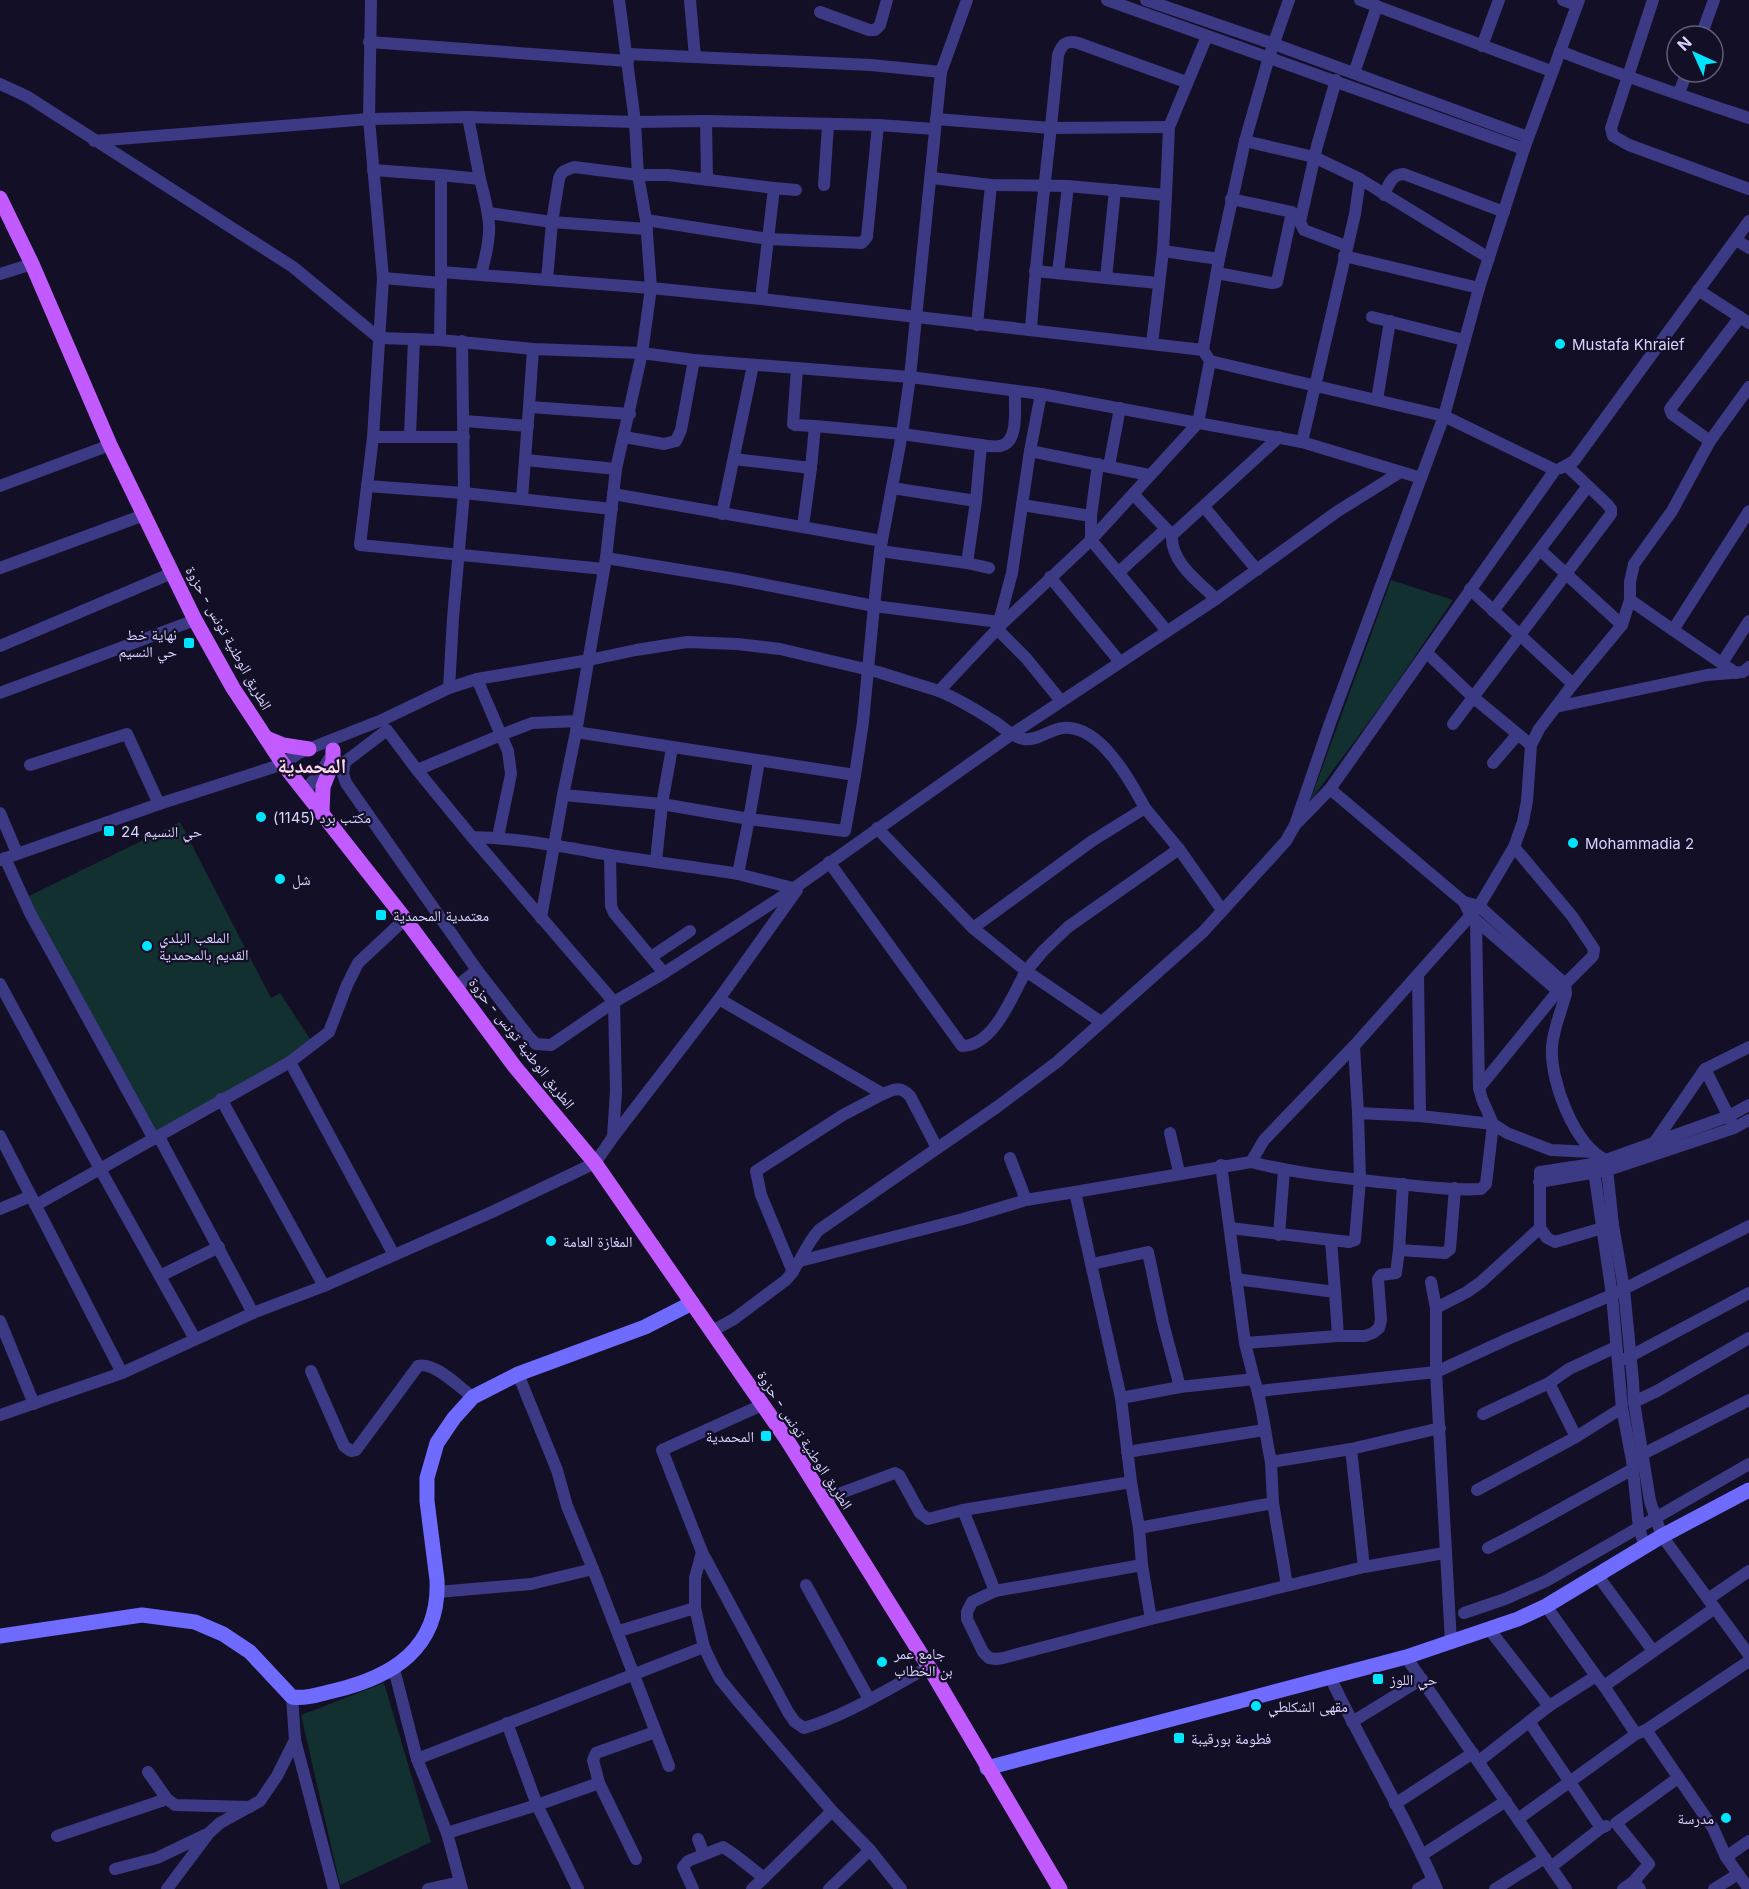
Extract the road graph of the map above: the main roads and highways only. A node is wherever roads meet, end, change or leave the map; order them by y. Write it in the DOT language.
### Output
graph roads {
  1 [pos="0,198"];
  2 [pos="265,737"];
  3 [pos="335,744"];
  4 [pos="309,749"];
  5 [pos="322,812"];
  6 [pos="1060,1889"];
  1 -- 2 [label="main road, الطريق الوطنية تونس - حزوة"];
  2 -- 4 [label="main road"];
  2 -- 5 [label="main road, الطريق الوطنية تونس - حزوة"];
  3 -- 5 [label="main road"];
  5 -- 6 [label="main road, الطريق الوطنية تونس - حزوة"];
}
